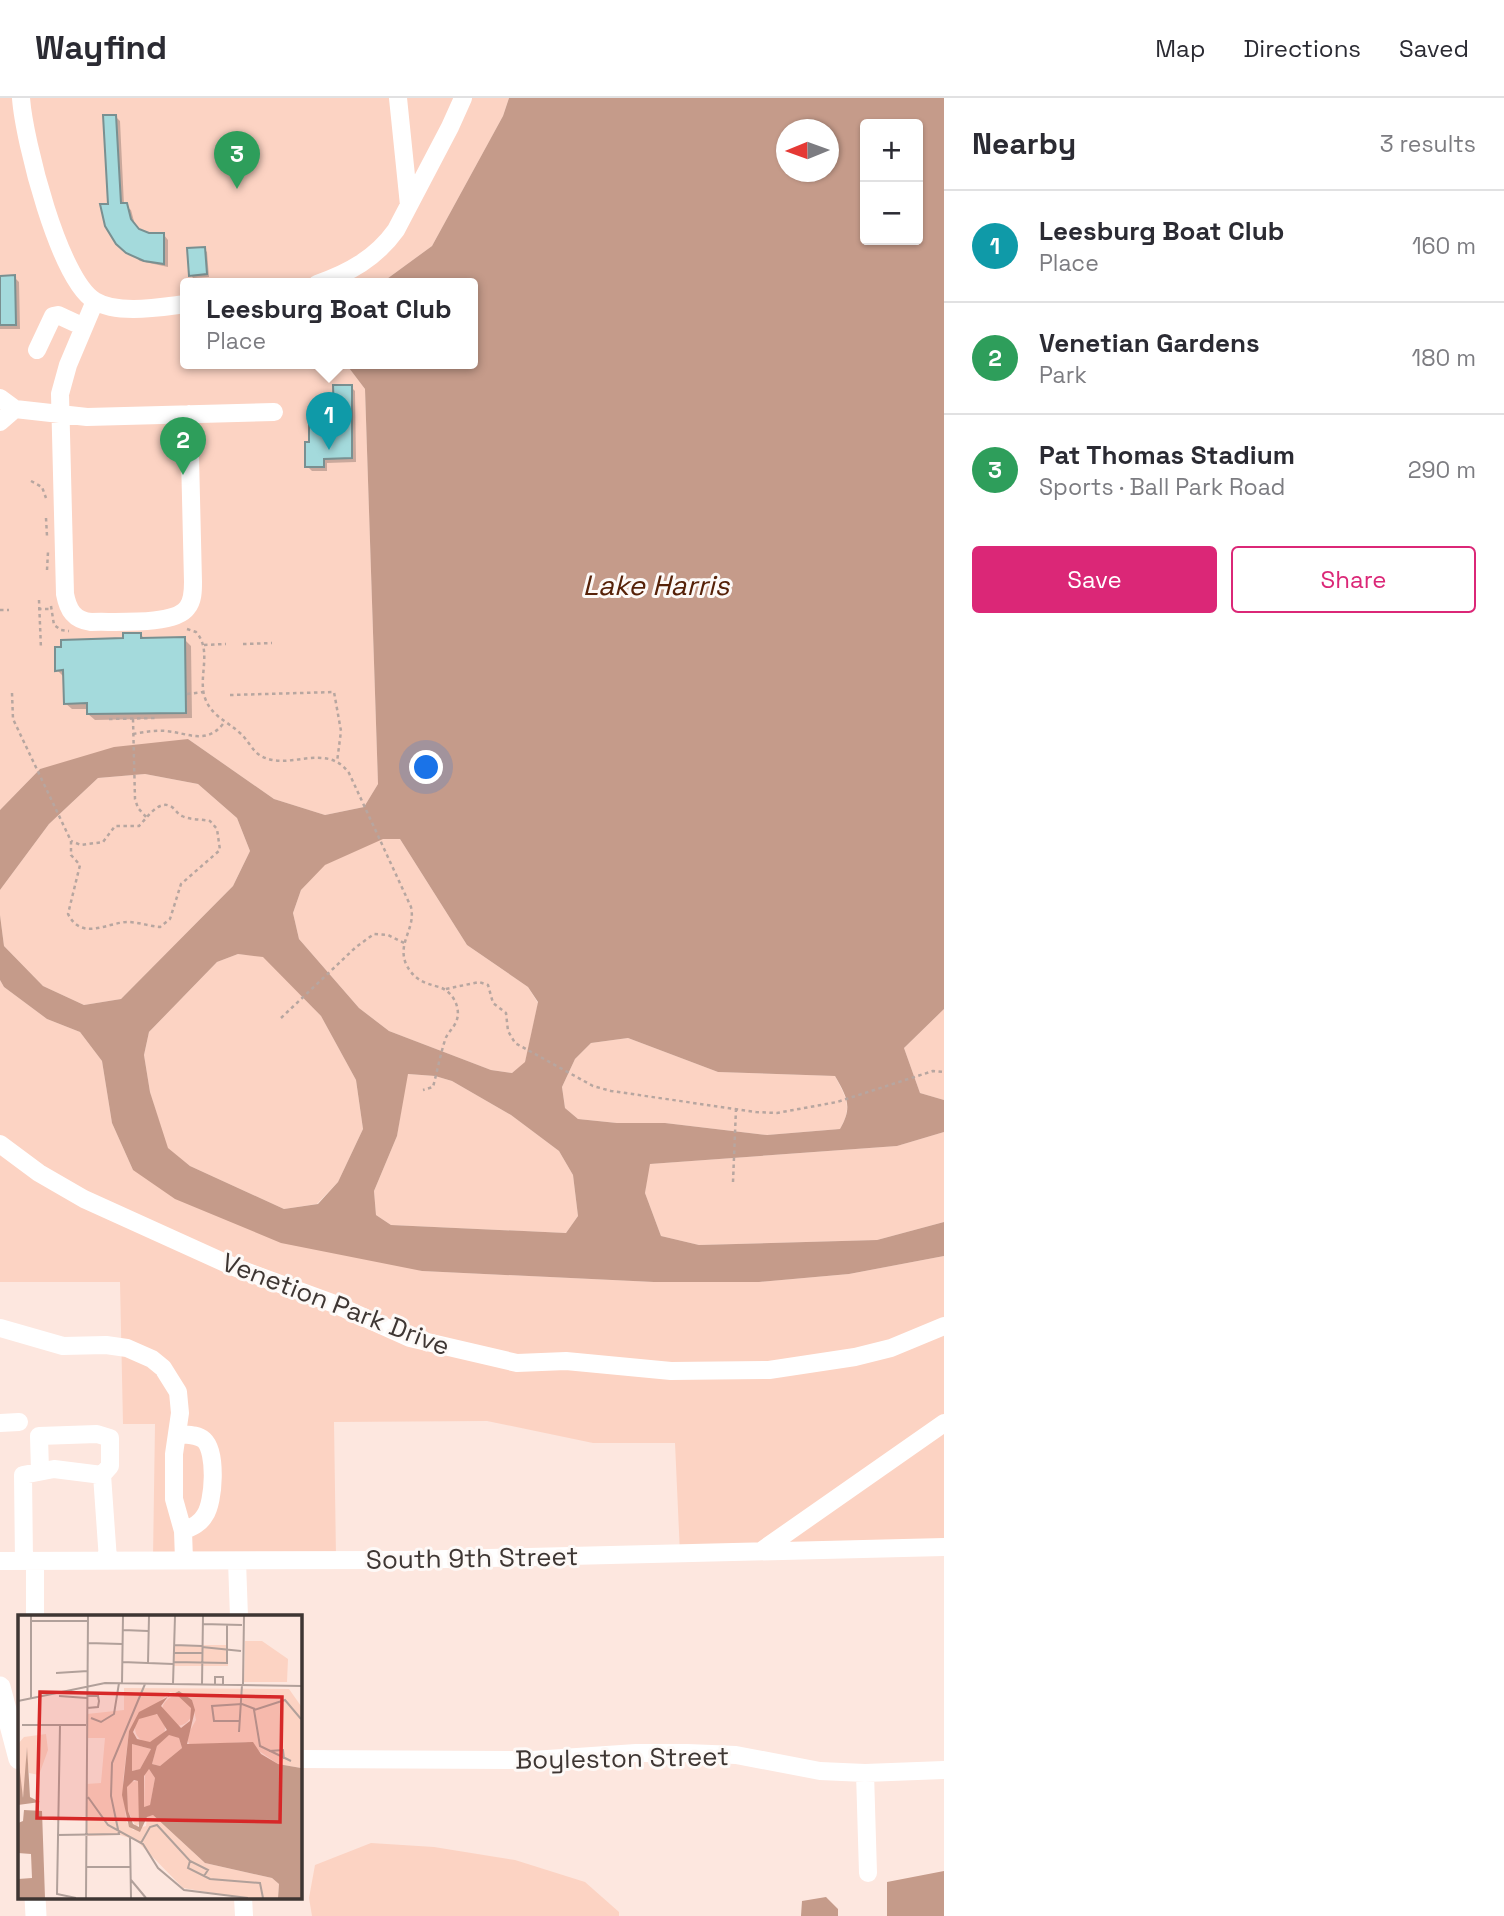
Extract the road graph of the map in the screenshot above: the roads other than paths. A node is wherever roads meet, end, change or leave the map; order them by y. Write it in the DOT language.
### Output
graph roads {
  1 [pos="21,98"];
  2 [pos="398,98"];
  3 [pos="463,98"];
  4 [pos="409,205"];
  5 [pos="331,278"];
  6 [pos="95,302"];
  7 [pos="180,305"];
  8 [pos="84,327"];
  9 [pos="37,350"];
  10 [pos="0,398"];
  11 [pos="15,409"];
  12 [pos="274,412"];
  13 [pos="61,414"];
  14 [pos="188,414"];
  15 [pos="0,422"];
  16 [pos="0,1144"];
  17 [pos="944,1326"];
  18 [pos="0,1328"];
  19 [pos="19,1422"];
  20 [pos="0,1423"];
  21 [pos="944,1423"];
  22 [pos="178,1434"];
  23 [pos="40,1471"];
  24 [pos="102,1475"];
  25 [pos="183,1531"];
  26 [pos="944,1546"];
  27 [pos="761,1551"];
  28 [pos="108,1560"];
  29 [pos="184,1560"];
  30 [pos="29,1561"];
  31 [pos="237,1561"];
  32 [pos="0,1562"];
  33 [pos="35,1615"];
  34 [pos="239,1615"];
  35 [pos="0,1687"];
  36 [pos="18,1755"];
  37 [pos="301,1759"];
  38 [pos="944,1770"];
  39 [pos="865,1773"];
  40 [pos="868,1872"];
  41 [pos="35,1898"];
  42 [pos="243,1898"];
  43 [pos="36,1916"];
  44 [pos="244,1916"];
  1 -- 6 [label="street"];
  2 -- 4 [label="street"];
  3 -- 4 [label="street"];
  4 -- 5 [label="street"];
  6 -- 7 [label="street"];
  6 -- 8 [label="street"];
  8 -- 9 [label="street"];
  8 -- 13 [label="street"];
  10 -- 11 [label="street"];
  11 -- 13 [label="street"];
  11 -- 15 [label="street"];
  12 -- 14 [label="street"];
  13 -- 14 [label="street"];
  13 -- 14 [label="street"];
  16 -- 17 [label="street, Venetion Park Drive"];
  18 -- 22 [label="street"];
  19 -- 20 [label="street"];
  21 -- 27 [label="street"];
  22 -- 25 [label="street"];
  22 -- 25 [label="street"];
  23 -- 24 [label="street"];
  23 -- 24 [label="street"];
  23 -- 30 [label="street"];
  24 -- 28 [label="street"];
  25 -- 29 [label="street"];
  26 -- 27 [label="street, South 9th Street"];
  27 -- 31 [label="street, South 9th Street"];
  28 -- 29 [label="street, South 9th Street"];
  28 -- 30 [label="street, South 9th Street"];
  29 -- 31 [label="street, South 9th Street"];
  30 -- 32 [label="street, South 9th Street"];
  30 -- 33 [label="street"];
  31 -- 34 [label="street"];
  35 -- 36 [label="main road"];
  37 -- 39 [label="street, Boyleston Street"];
  38 -- 39 [label="street, Boyleston Street"];
  39 -- 40 [label="street"];
  41 -- 43 [label="main road"];
  42 -- 44 [label="street"];
}
